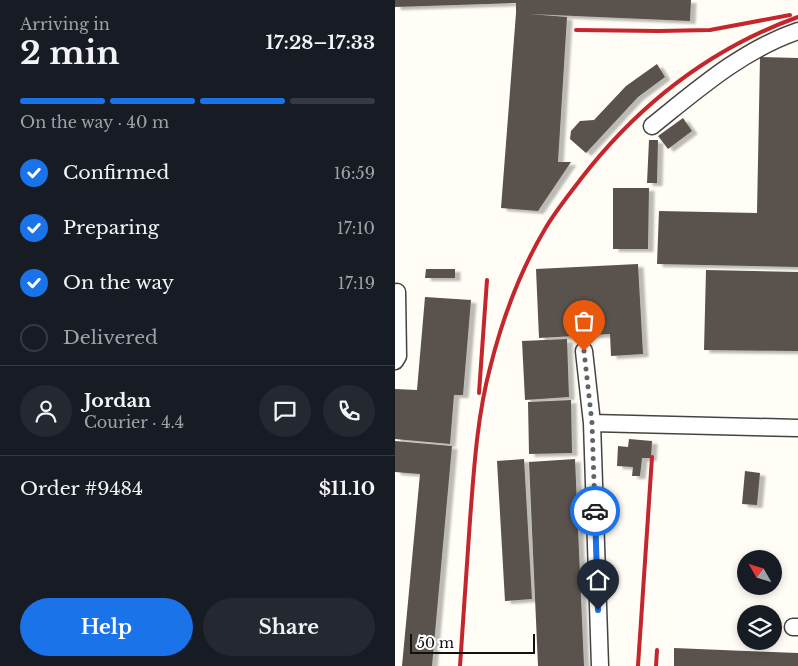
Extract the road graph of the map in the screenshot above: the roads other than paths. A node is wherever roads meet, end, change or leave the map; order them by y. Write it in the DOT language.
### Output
graph roads {
  1 [pos="798,31"];
  2 [pos="652,126"];
  3 [pos="397,292"];
  4 [pos="584,351"];
  5 [pos="395,360"];
  6 [pos="592,423"];
  7 [pos="798,428"];
  8 [pos="600,666"];
  1 -- 2 [label="lane"];
  3 -- 5 [label="lane"];
  4 -- 6 [label="lane"];
  6 -- 7 [label="lane"];
  6 -- 8 [label="lane"];
}
